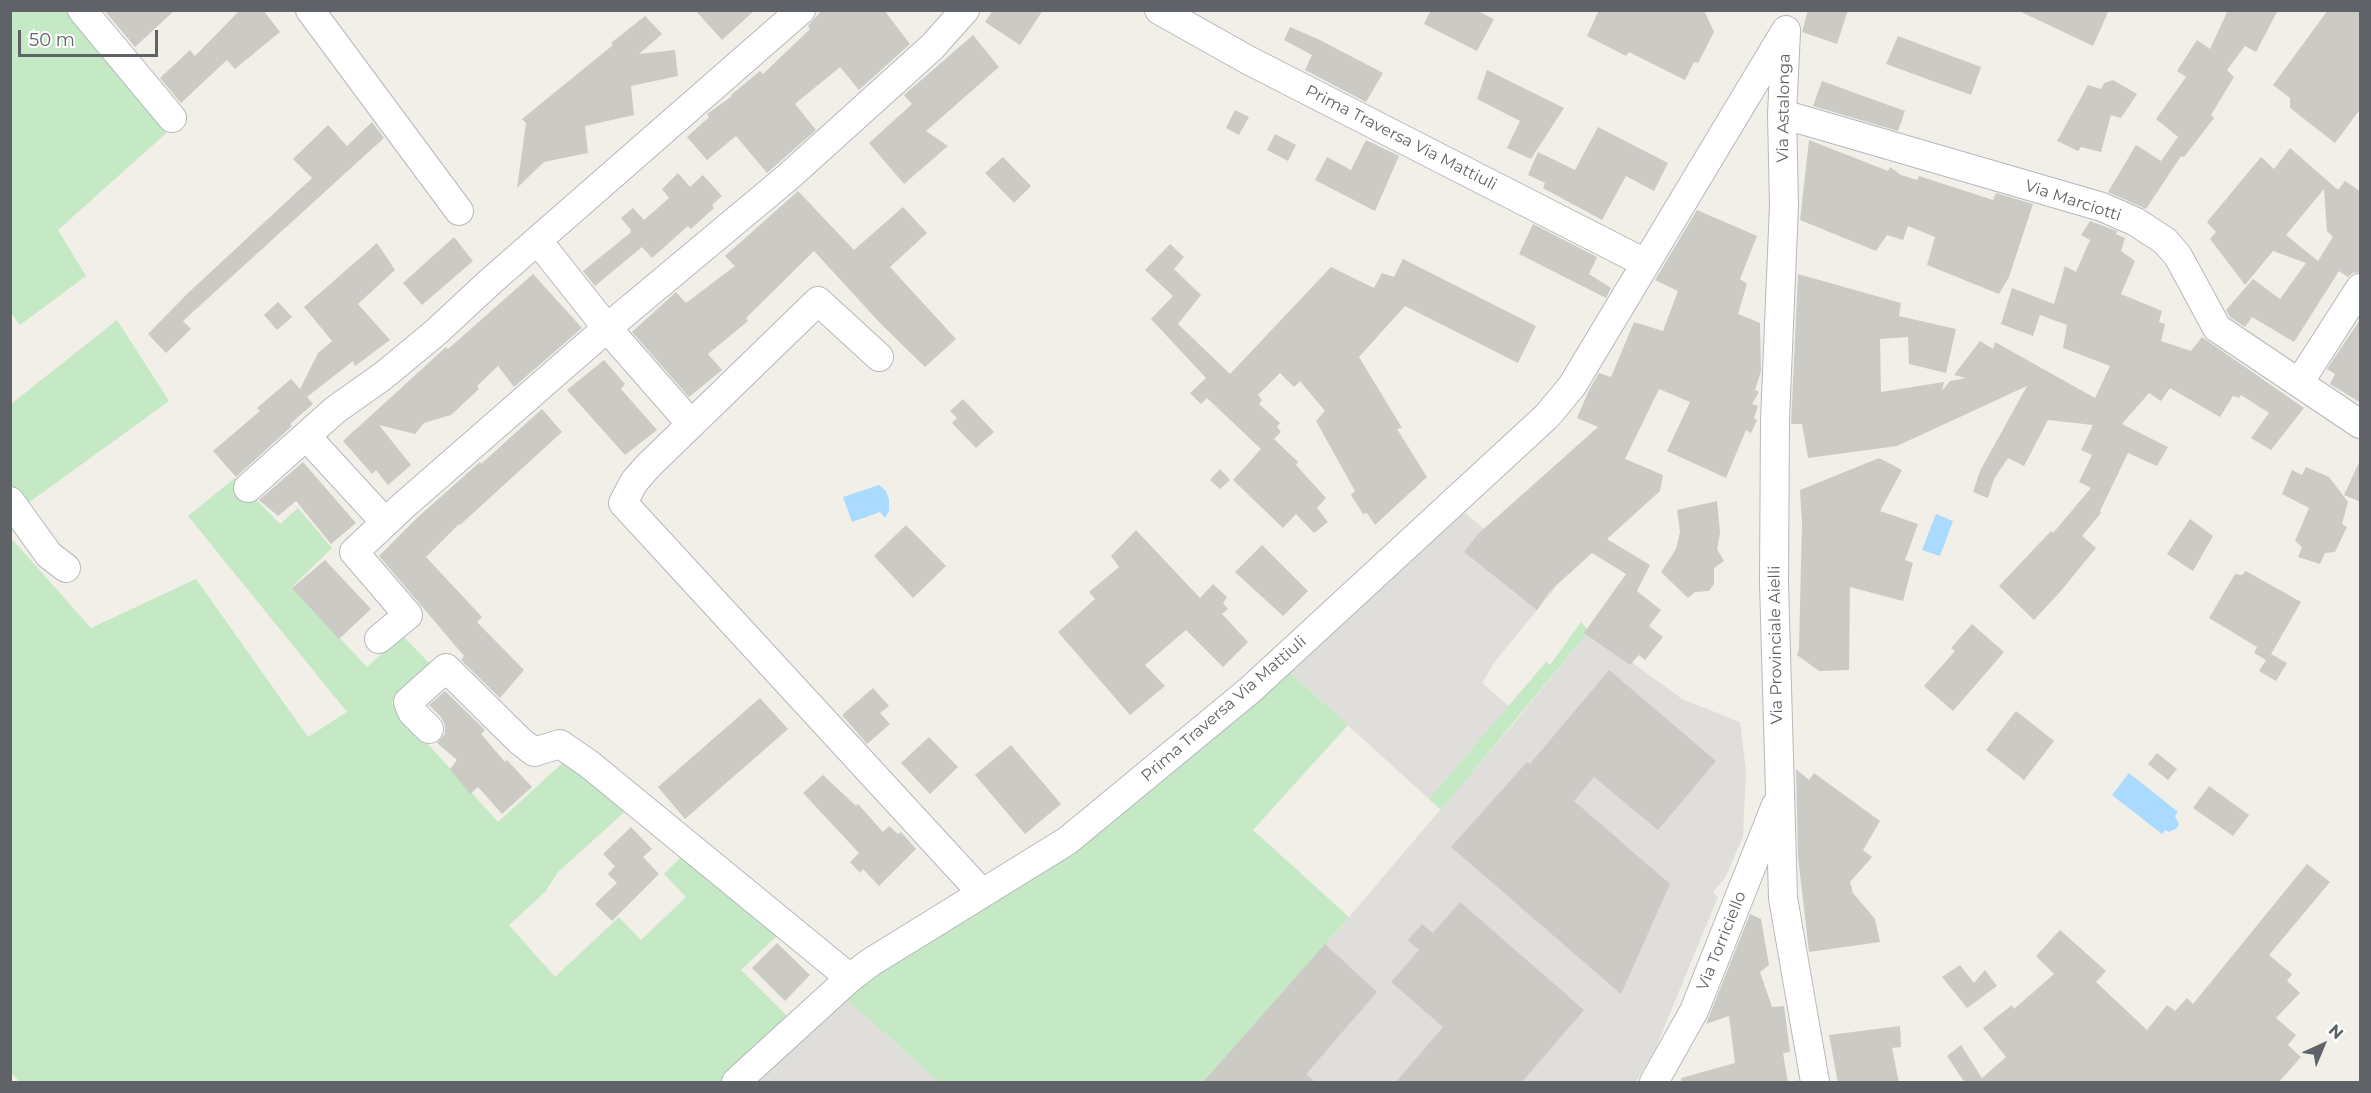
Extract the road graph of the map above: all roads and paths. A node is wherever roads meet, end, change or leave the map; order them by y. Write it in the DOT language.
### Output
graph roads {
  1 [pos="82,10"];
  2 [pos="310,10"];
  3 [pos="801,10"];
  4 [pos="1159,10"];
  5 [pos="962,12"];
  6 [pos="1786,20"];
  7 [pos="1782,114"];
  8 [pos="172,118"];
  9 [pos="1784,205"];
  10 [pos="459,211"];
  11 [pos="538,241"];
  12 [pos="1645,264"];
  13 [pos="2361,288"];
  14 [pos="607,328"];
  15 [pos="879,357"];
  16 [pos="2299,382"];
  17 [pos="2361,423"];
  18 [pos="691,424"];
  19 [pos="306,436"];
  20 [pos="248,488"];
  21 [pos="10,501"];
  22 [pos="386,522"];
  23 [pos="66,568"];
  24 [pos="379,639"];
  25 [pos="429,729"];
  26 [pos="1780,795"];
  27 [pos="982,893"];
  28 [pos="850,978"];
  29 [pos="736,1083"];
  30 [pos="1654,1083"];
  31 [pos="1815,1083"];
  1 -- 8 [label="street"];
  2 -- 10 [label="street"];
  3 -- 11 [label="street"];
  4 -- 12 [label="street, Prima Traversa Via Mattiuli"];
  5 -- 14 [label="street"];
  6 -- 7 [label="street, Via Astalonga"];
  6 -- 12 [label="street, Prima Traversa Via Mattiuli"];
  7 -- 9 [label="street, Via Astalonga"];
  7 -- 16 [label="street, Via Marciotti"];
  9 -- 26 [label="street, Via Provinciale Aielli"];
  11 -- 14 [label="street"];
  11 -- 19 [label="street"];
  12 -- 27 [label="street, Prima Traversa Via Mattiuli"];
  13 -- 16 [label="street"];
  14 -- 18 [label="street"];
  14 -- 22 [label="street"];
  15 -- 18 [label="street"];
  16 -- 17 [label="street, Via Marciotti"];
  18 -- 27 [label="street"];
  19 -- 20 [label="street"];
  19 -- 22 [label="street"];
  21 -- 23 [label="street"];
  22 -- 24 [label="street"];
  25 -- 28 [label="street"];
  26 -- 30 [label="street, Via Torriciello"];
  26 -- 31 [label="street, Via Provinciale Aielli"];
  27 -- 28 [label="street, Prima Traversa Via Mattiuli"];
  28 -- 29 [label="street, Prima Traversa Via Mattiuli"];
}
